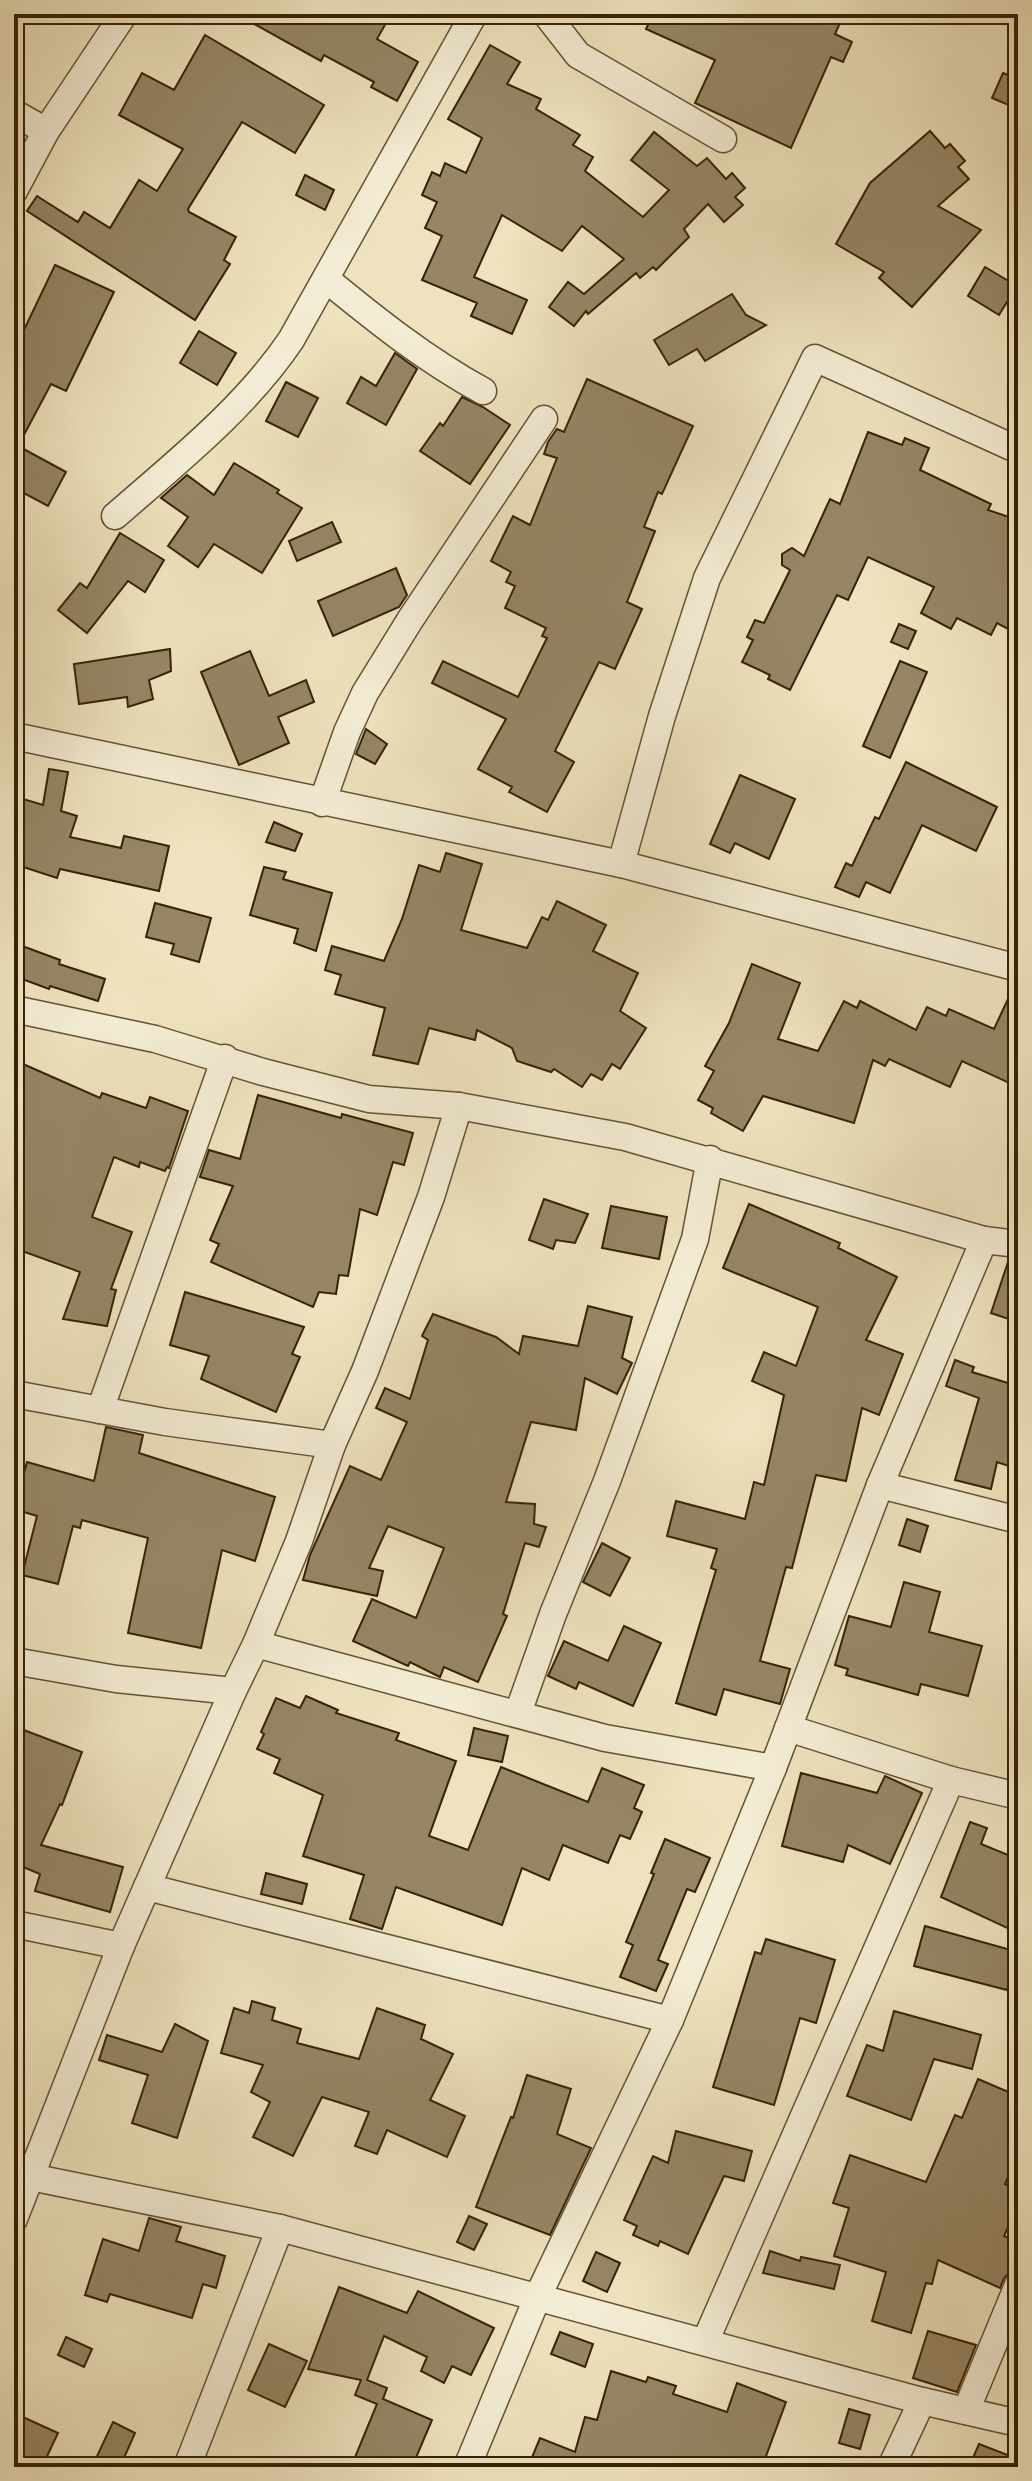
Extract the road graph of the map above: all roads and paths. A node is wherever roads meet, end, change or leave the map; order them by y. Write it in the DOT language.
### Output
graph roads {
  1 [pos="124,14"];
  2 [pos="474,14"];
  3 [pos="546,14"];
  4 [pos="14,113"];
  5 [pos="46,131"];
  6 [pos="723,139"];
  7 [pos="14,191"];
  8 [pos="326,279"];
  9 [pos="483,391"];
  10 [pos="544,419"];
  11 [pos="1015,441"];
  12 [pos="115,516"];
  13 [pos="14,736"];
  14 [pos="322,803"];
  15 [pos="621,864"];
  16 [pos="1018,968"];
  17 [pos="14,1009"];
  18 [pos="225,1058"];
  19 [pos="459,1106"];
  20 [pos="710,1159"];
  21 [pos="984,1240"];
  22 [pos="1018,1244"];
  23 [pos="14,1394"];
  24 [pos="100,1410"];
  25 [pos="332,1445"];
  26 [pos="880,1485"];
  27 [pos="1018,1520"];
  28 [pos="256,1644"];
  29 [pos="14,1661"];
  30 [pos="233,1691"];
  31 [pos="518,1713"];
  32 [pos="788,1728"];
  33 [pos="773,1768"];
  34 [pos="951,1780"];
  35 [pos="1018,1796"];
  36 [pos="147,1887"];
  37 [pos="14,1924"];
  38 [pos="121,1946"];
  39 [pos="670,2020"];
  40 [pos="23,2176"];
  41 [pos="14,2219"];
  42 [pos="280,2228"];
  43 [pos="1018,2285"];
  44 [pos="538,2296"];
  45 [pos="705,2342"];
  46 [pos="922,2401"];
  47 [pos="966,2411"];
  48 [pos="1018,2423"];
  49 [pos="187,2467"];
  50 [pos="467,2467"];
  51 [pos="891,2467"];
  1 -- 5 [label="street"];
  2 -- 8 [label="street"];
  3 -- 6 [label="street"];
  4 -- 5 [label="street"];
  5 -- 7 [label="street"];
  8 -- 9 [label="street"];
  8 -- 12 [label="street"];
  10 -- 14 [label="street"];
  11 -- 15 [label="street"];
  13 -- 14 [label="street"];
  14 -- 15 [label="street"];
  15 -- 16 [label="street"];
  17 -- 18 [label="street"];
  18 -- 19 [label="street"];
  18 -- 24 [label="street"];
  19 -- 20 [label="street"];
  19 -- 25 [label="street"];
  20 -- 21 [label="street"];
  20 -- 31 [label="street"];
  21 -- 22 [label="street"];
  21 -- 26 [label="street"];
  23 -- 24 [label="street"];
  24 -- 25 [label="street"];
  25 -- 28 [label="street"];
  26 -- 27 [label="street"];
  26 -- 32 [label="street"];
  28 -- 30 [label="street"];
  28 -- 31 [label="street"];
  29 -- 30 [label="street"];
  30 -- 36 [label="street"];
  31 -- 33 [label="street"];
  32 -- 33 [label="street"];
  32 -- 34 [label="street"];
  33 -- 39 [label="street"];
  34 -- 35 [label="street"];
  34 -- 45 [label="street"];
  36 -- 38 [label="street"];
  36 -- 39 [label="street"];
  37 -- 38 [label="street"];
  38 -- 40 [label="street"];
  39 -- 44 [label="street"];
  40 -- 41 [label="street"];
  40 -- 42 [label="street"];
  42 -- 44 [label="street"];
  42 -- 49 [label="street"];
  43 -- 47 [label="street"];
  44 -- 45 [label="street"];
  44 -- 50 [label="street"];
  45 -- 46 [label="street"];
  46 -- 47 [label="street"];
  46 -- 51 [label="street"];
  47 -- 48 [label="street"];
}
